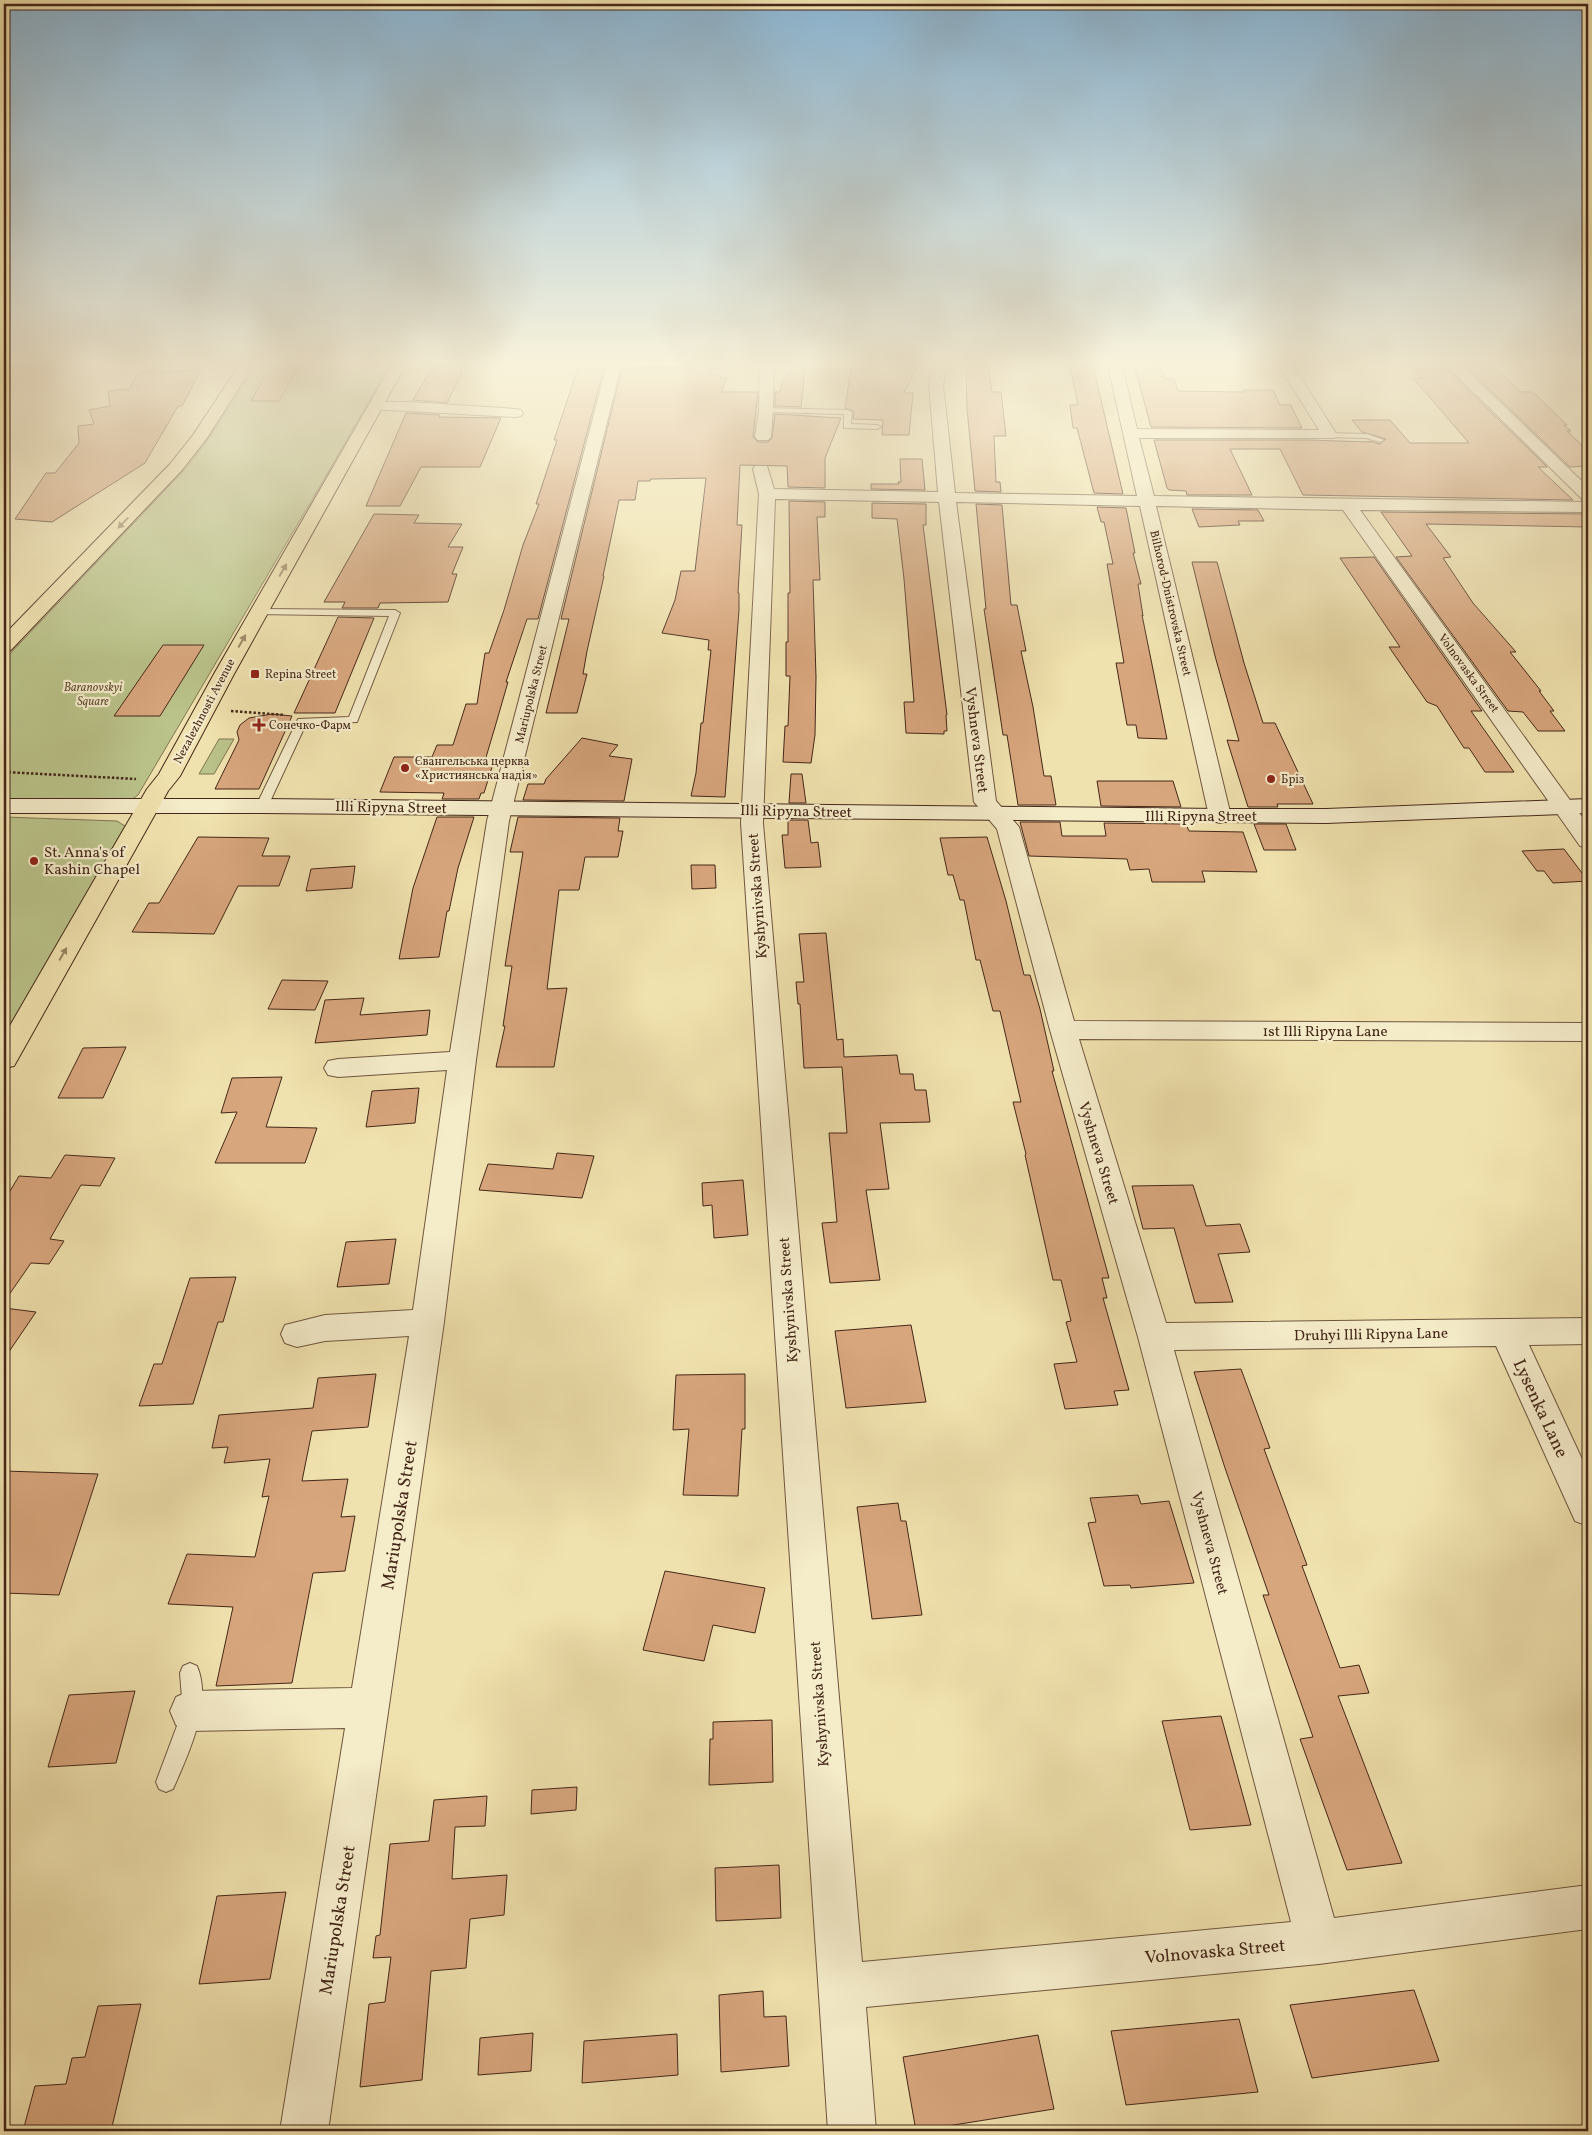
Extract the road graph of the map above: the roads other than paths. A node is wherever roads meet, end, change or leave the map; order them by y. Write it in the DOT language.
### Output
graph roads {
  1 [pos="181,461"];
  2 [pos="344,461"];
  3 [pos="590,461"];
  4 [pos="943,461"];
  5 [pos="1137,461"];
  6 [pos="1552,461"];
  7 [pos="761,468"];
  8 [pos="767,494"];
  9 [pos="1588,496"];
  10 [pos="947,497"];
  11 [pos="1147,501"];
  12 [pos="1348,505"];
  13 [pos="1588,507"];
  14 [pos="258,612"];
  15 [pos="4,646"];
  16 [pos="149,805"];
  17 [pos="4,806"];
  18 [pos="262,806"];
  19 [pos="1588,806"];
  20 [pos="1566,807"];
  21 [pos="502,808"];
  22 [pos="752,811"];
  23 [pos="996,814"];
  24 [pos="1220,816"];
  25 [pos="1588,840"];
  26 [pos="1063,1030"];
  27 [pos="1588,1032"];
  28 [pos="4,1059"];
  29 [pos="462,1060"];
  30 [pos="338,1068"];
  31 [pos="428,1322"];
  32 [pos="1588,1331"];
  33 [pos="1506,1332"];
  34 [pos="297,1334"];
  35 [pos="1154,1337"];
  36 [pos="1588,1510"];
  37 [pos="190,1673"];
  38 [pos="370,1708"];
  39 [pos="190,1711"];
  40 [pos="166,1782"];
  41 [pos="1588,1908"];
  42 [pos="1319,1942"];
  43 [pos="841,1987"];
  44 [pos="304,2131"];
  45 [pos="852,2131"];
  1 -- 15 [label="main road, one-way"];
  14 -- 2 [label="main road, Nezalezhnosti Avenue, one-way"];
  3 -- 21 [label="street, Mariupolska Street"];
  4 -- 10 [label="street, Vyshneva Street"];
  5 -- 11 [label="street, Bilhorod-Dnistrovska Street"];
  6 -- 9 [label="street"];
  7 -- 8 [label="street, Kyshynivska Street"];
  8 -- 10 [label="street"];
  8 -- 22 [label="street, Kyshynivska Street"];
  10 -- 11 [label="street"];
  10 -- 23 [label="street, Vyshneva Street"];
  11 -- 12 [label="street"];
  11 -- 24 [label="street, Bilhorod-Dnistrovska Street"];
  12 -- 13 [label="street"];
  12 -- 20 [label="street, Volnovaska Street"];
  16 -- 14 [label="main road, Nezalezhnosti Avenue, one-way"];
  14 -- 18 [label="lane"];
  16 -- 17 [label="street, Illi Ripyna Street"];
  16 -- 18 [label="street, Illi Ripyna Street"];
  28 -- 16 [label="main road, Nezalezhnosti Avenue, one-way"];
  18 -- 21 [label="street, Illi Ripyna Street"];
  19 -- 20 [label="street, Illi Ripyna Street"];
  20 -- 24 [label="street, Illi Ripyna Street"];
  20 -- 25 [label="street, Volnovaska Street"];
  21 -- 22 [label="street, Illi Ripyna Street"];
  21 -- 29 [label="street, Mariupolska Street"];
  22 -- 23 [label="street, Illi Ripyna Street"];
  22 -- 43 [label="street, Kyshynivska Street"];
  23 -- 24 [label="street, Illi Ripyna Street"];
  23 -- 26 [label="street, Vyshneva Street"];
  26 -- 27 [label="street, 1st Illi Ripyna Lane"];
  26 -- 35 [label="street, Vyshneva Street"];
  29 -- 30 [label="street"];
  29 -- 31 [label="street, Mariupolska Street"];
  31 -- 34 [label="street"];
  31 -- 38 [label="street, Mariupolska Street"];
  32 -- 33 [label="street, Druhyi Illi Ripyna Lane"];
  33 -- 35 [label="street, Druhyi Illi Ripyna Lane"];
  33 -- 36 [label="street, Lysenka Lane"];
  35 -- 42 [label="street, Vyshneva Street"];
  37 -- 39 [label="lane"];
  38 -- 39 [label="street"];
  38 -- 44 [label="street, Mariupolska Street"];
  39 -- 40 [label="lane"];
  41 -- 42 [label="street, Volnovaska Street"];
  42 -- 43 [label="street, Volnovaska Street"];
  43 -- 45 [label="street, Kyshynivska Street"];
}
